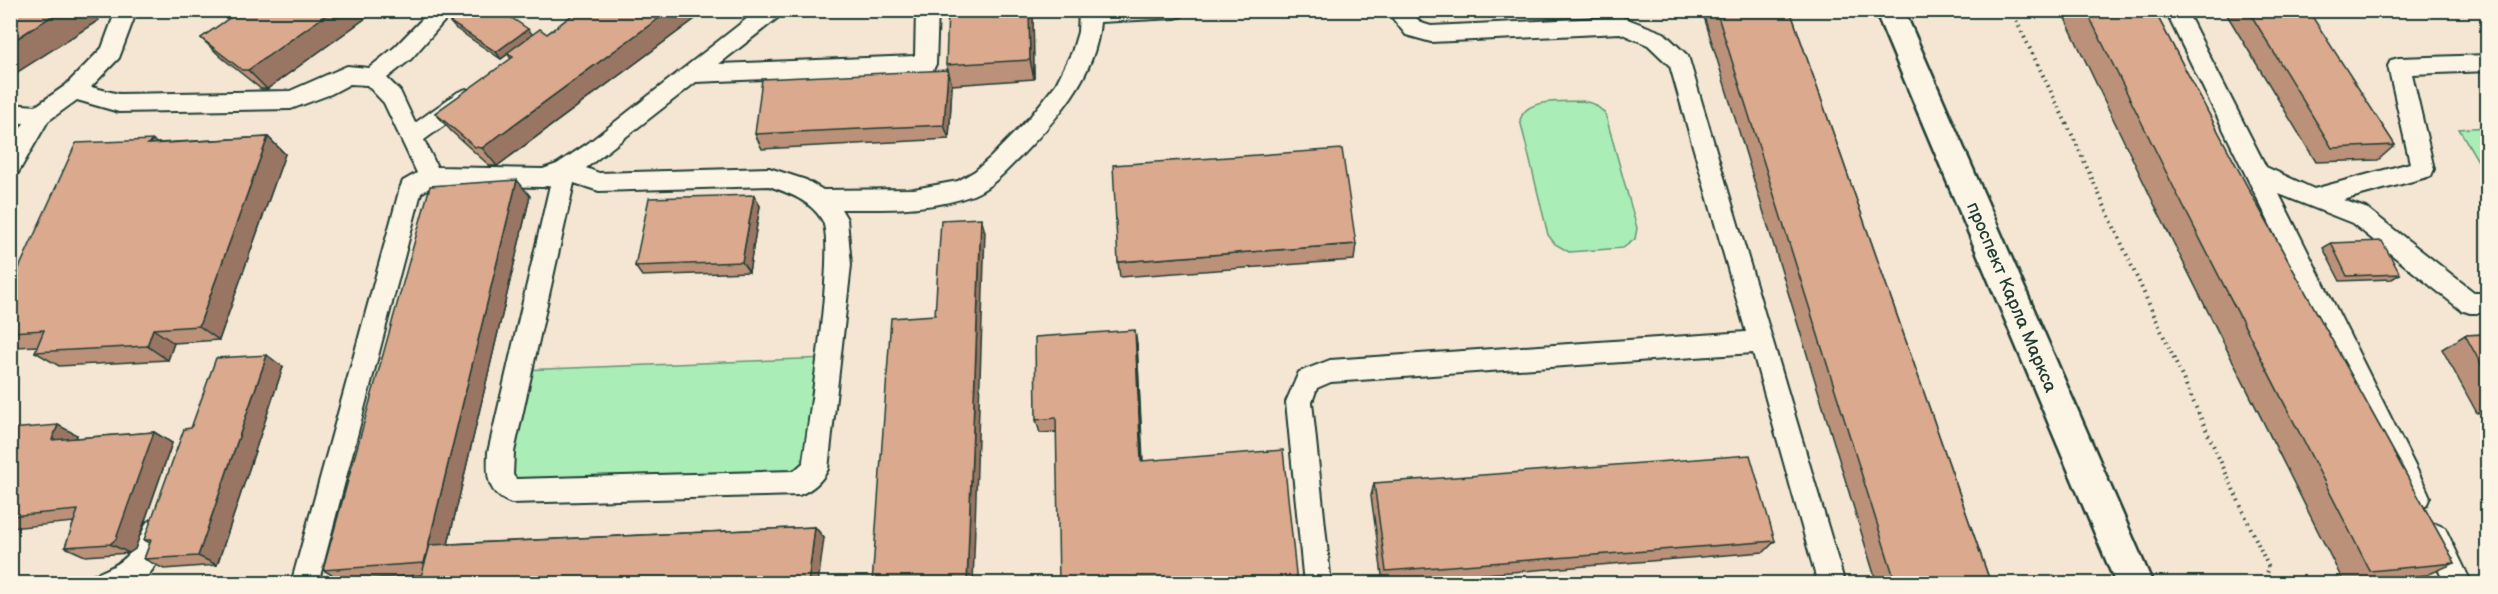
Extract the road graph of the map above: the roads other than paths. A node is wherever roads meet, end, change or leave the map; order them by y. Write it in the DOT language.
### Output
graph roads {
  1 [pos="127,10"];
  2 [pos="444,10"];
  3 [pos="773,10"];
  4 [pos="927,10"];
  5 [pos="1175,10"];
  6 [pos="1396,10"];
  7 [pos="1889,10"];
  8 [pos="2175,10"];
  9 [pos="1090,13"];
  10 [pos="2487,63"];
  11 [pos="692,74"];
  12 [pos="373,77"];
  13 [pos="486,84"];
  14 [pos="74,91"];
  15 [pos="10,113"];
  16 [pos="40,115"];
  17 [pos="412,137"];
  18 [pos="10,166"];
  19 [pos="565,171"];
  20 [pos="2258,174"];
  21 [pos="430,176"];
  22 [pos="2313,199"];
  23 [pos="819,200"];
  24 [pos="2487,303"];
  25 [pos="1761,342"];
  26 [pos="166,503"];
  27 [pos="104,584"];
  28 [pos="304,584"];
  29 [pos="1318,584"];
  30 [pos="1832,584"];
  31 [pos="2135,584"];
  32 [pos="2459,584"];
  1 -- 14 [label="lane"];
  2 -- 12 [label="lane"];
  3 -- 11 [label="lane"];
  4 -- 11 [label="lane"];
  5 -- 9 [label="lane"];
  6 -- 25 [label="lane"];
  7 -- 31 [label="street, проспект Карла Маркса"];
  8 -- 20 [label="lane"];
  9 -- 23 [label="lane"];
  10 -- 22 [label="lane"];
  11 -- 19 [label="lane"];
  12 -- 14 [label="lane"];
  12 -- 17 [label="lane"];
  13 -- 17 [label="lane"];
  14 -- 16 [label="lane"];
  15 -- 16 [label="lane"];
  16 -- 18 [label="lane"];
  17 -- 21 [label="lane"];
  19 -- 21 [label="lane"];
  19 -- 23 [label="lane"];
  19 -- 23 [label="lane"];
  20 -- 22 [label="lane"];
  20 -- 32 [label="lane"];
  21 -- 28 [label="lane"];
  22 -- 24 [label="lane"];
  25 -- 29 [label="lane"];
  25 -- 30 [label="lane"];
  26 -- 27 [label="lane"];
}
